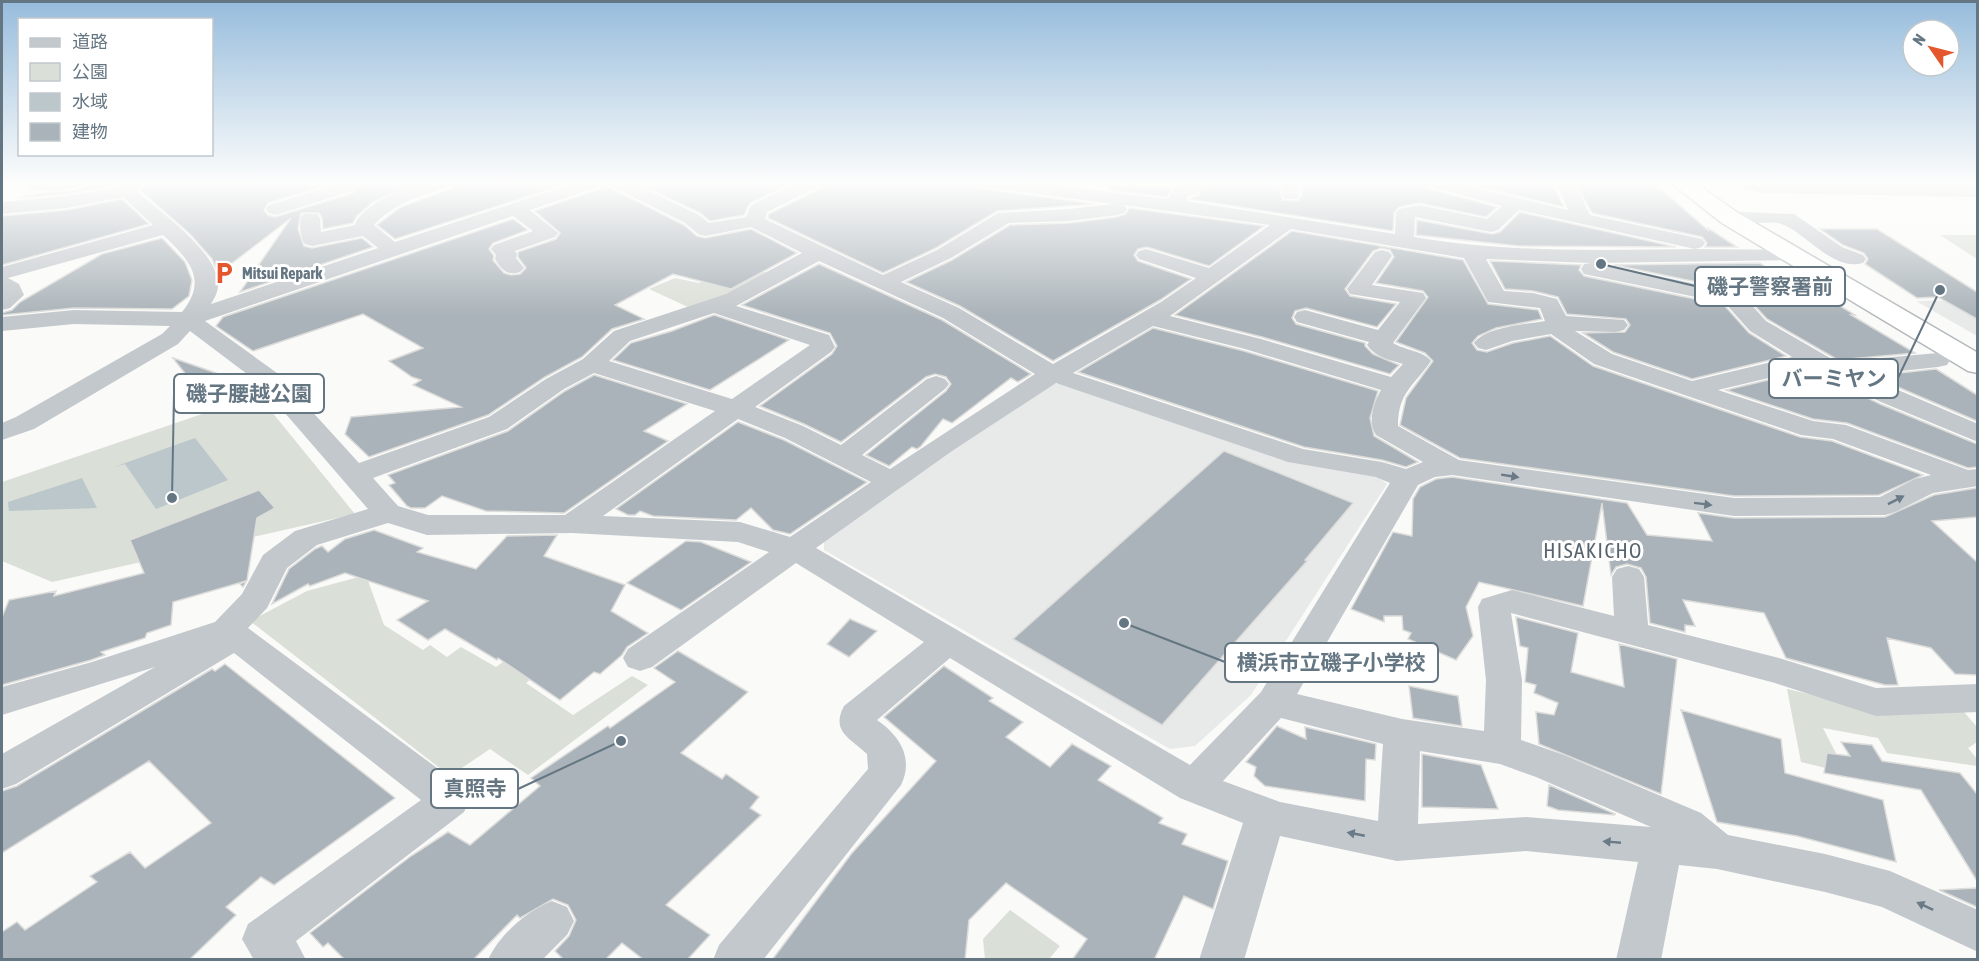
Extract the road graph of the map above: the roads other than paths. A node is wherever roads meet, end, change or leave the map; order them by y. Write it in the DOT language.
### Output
graph roads {
  1 [pos="311,227"];
  2 [pos="460,227"];
  3 [pos="540,227"];
  4 [pos="701,227"];
  5 [pos="722,227"];
  6 [pos="766,227"];
  7 [pos="989,227"];
  8 [pos="1281,227"];
  9 [pos="1284,227"];
  10 [pos="1288,227"];
  11 [pos="1405,227"];
  12 [pos="1618,227"];
  13 [pos="1748,227"];
  14 [pos="1751,227"];
  15 [pos="1799,227"];
  16 [pos="166,228"];
  17 [pos="368,229"];
  18 [pos="1404,242"];
  19 [pos="392,250"];
  20 [pos="1782,250"];
  21 [pos="1471,251"];
  22 [pos="818,253"];
  23 [pos="1743,254"];
  24 [pos="1146,255"];
  25 [pos="1382,256"];
  26 [pos="1568,257"];
  27 [pos="1856,259"];
  28 [pos="513,268"];
  29 [pos="2,273"];
  30 [pos="1213,276"];
  31 [pos="885,282"];
  32 [pos="2,283"];
  33 [pos="2,303"];
  34 [pos="715,306"];
  35 [pos="1305,317"];
  36 [pos="1150,318"];
  37 [pos="188,319"];
  38 [pos="2,324"];
  39 [pos="1558,325"];
  40 [pos="1616,325"];
  41 [pos="1384,339"];
  42 [pos="1486,343"];
  43 [pos="1938,360"];
  44 [pos="592,364"];
  45 [pos="1823,365"];
  46 [pos="1977,365"];
  47 [pos="1053,374"];
  48 [pos="936,384"];
  49 [pos="1395,386"];
  50 [pos="1686,389"];
  51 [pos="734,408"];
  52 [pos="2,432"];
  53 [pos="1977,434"];
  54 [pos="843,456"];
  55 [pos="1452,467"];
  56 [pos="354,475"];
  57 [pos="1971,477"];
  58 [pos="1407,479"];
  59 [pos="892,481"];
  60 [pos="388,513"];
  61 [pos="572,524"];
  62 [pos="796,550"];
  63 [pos="1628,577"];
  64 [pos="1632,632"];
  65 [pos="232,633"];
  66 [pos="947,642"];
  67 [pos="640,658"];
  68 [pos="1977,698"];
  69 [pos="2,701"];
  70 [pos="1274,702"];
  71 [pos="1402,734"];
  72 [pos="1502,749"];
  73 [pos="2,773"];
  74 [pos="1194,787"];
  75 [pos="1266,814"];
  76 [pos="1397,843"];
  77 [pos="1662,846"];
  78 [pos="1716,851"];
  79 [pos="552,921"];
  80 [pos="1977,932"];
  81 [pos="284,960"];
  82 [pos="510,960"];
  83 [pos="735,960"];
  84 [pos="1221,960"];
  85 [pos="1638,960"];
  1 -- 17 [label="street"];
  2 -- 19 [label="street"];
  3 -- 28 [label="street"];
  4 -- 5 [label="street"];
  6 -- 22 [label="street"];
  7 -- 31 [label="street"];
  8 -- 30 [label="street"];
  9 -- 25 [label="street"];
  10 -- 18 [label="street"];
  11 -- 18 [label="street"];
  12 -- 23 [label="street"];
  13 -- 20 [label="highway"];
  14 -- 20 [label="highway"];
  15 -- 27 [label="street"];
  16 -- 29 [label="street"];
  16 -- 37 [label="street"];
  17 -- 19 [label="street"];
  18 -- 21 [label="street"];
  19 -- 37 [label="street"];
  20 -- 23 [label="street"];
  20 -- 46 [label="highway"];
  21 -- 25 [label="street"];
  21 -- 26 [label="street"];
  21 -- 39 [label="street"];
  22 -- 31 [label="street"];
  22 -- 34 [label="street"];
  23 -- 26 [label="street"];
  24 -- 30 [label="street"];
  25 -- 41 [label="street"];
  26 -- 45 [label="street"];
  30 -- 36 [label="street"];
  31 -- 47 [label="street"];
  32 -- 33 [label="street"];
  34 -- 44 [label="street"];
  34 -- 51 [label="street"];
  35 -- 41 [label="street"];
  36 -- 47 [label="street"];
  36 -- 49 [label="street"];
  37 -- 38 [label="street"];
  37 -- 52 [label="street"];
  37 -- 56 [label="street"];
  39 -- 40 [label="street"];
  39 -- 42 [label="street"];
  39 -- 50 [label="street"];
  41 -- 49 [label="street"];
  43 -- 45 [label="street"];
  44 -- 51 [label="street"];
  44 -- 56 [label="street"];
  45 -- 50 [label="street"];
  45 -- 53 [label="street"];
  47 -- 58 [label="street"];
  47 -- 59 [label="street"];
  48 -- 54 [label="street"];
  49 -- 55 [label="street"];
  50 -- 57 [label="street"];
  51 -- 54 [label="street"];
  51 -- 61 [label="street"];
  54 -- 59 [label="street"];
  55 -- 57 [label="street, one-way"];
  55 -- 58 [label="street"];
  56 -- 60 [label="street"];
  58 -- 70 [label="street"];
  59 -- 62 [label="street"];
  60 -- 61 [label="street"];
  60 -- 65 [label="street"];
  61 -- 62 [label="street"];
  62 -- 66 [label="street"];
  62 -- 67 [label="street"];
  63 -- 64 [label="street"];
  64 -- 68 [label="street"];
  64 -- 72 [label="street"];
  65 -- 69 [label="street"];
  65 -- 73 [label="street"];
  65 -- 81 [label="street"];
  66 -- 74 [label="street"];
  66 -- 83 [label="street"];
  70 -- 71 [label="street"];
  70 -- 74 [label="street"];
  71 -- 72 [label="street"];
  71 -- 76 [label="street"];
  72 -- 78 [label="street"];
  74 -- 75 [label="street"];
  76 -- 75 [label="street, one-way"];
  75 -- 84 [label="street"];
  77 -- 76 [label="street, one-way"];
  77 -- 78 [label="street"];
  77 -- 85 [label="street"];
  80 -- 78 [label="street, one-way"];
  79 -- 82 [label="street"];
}
